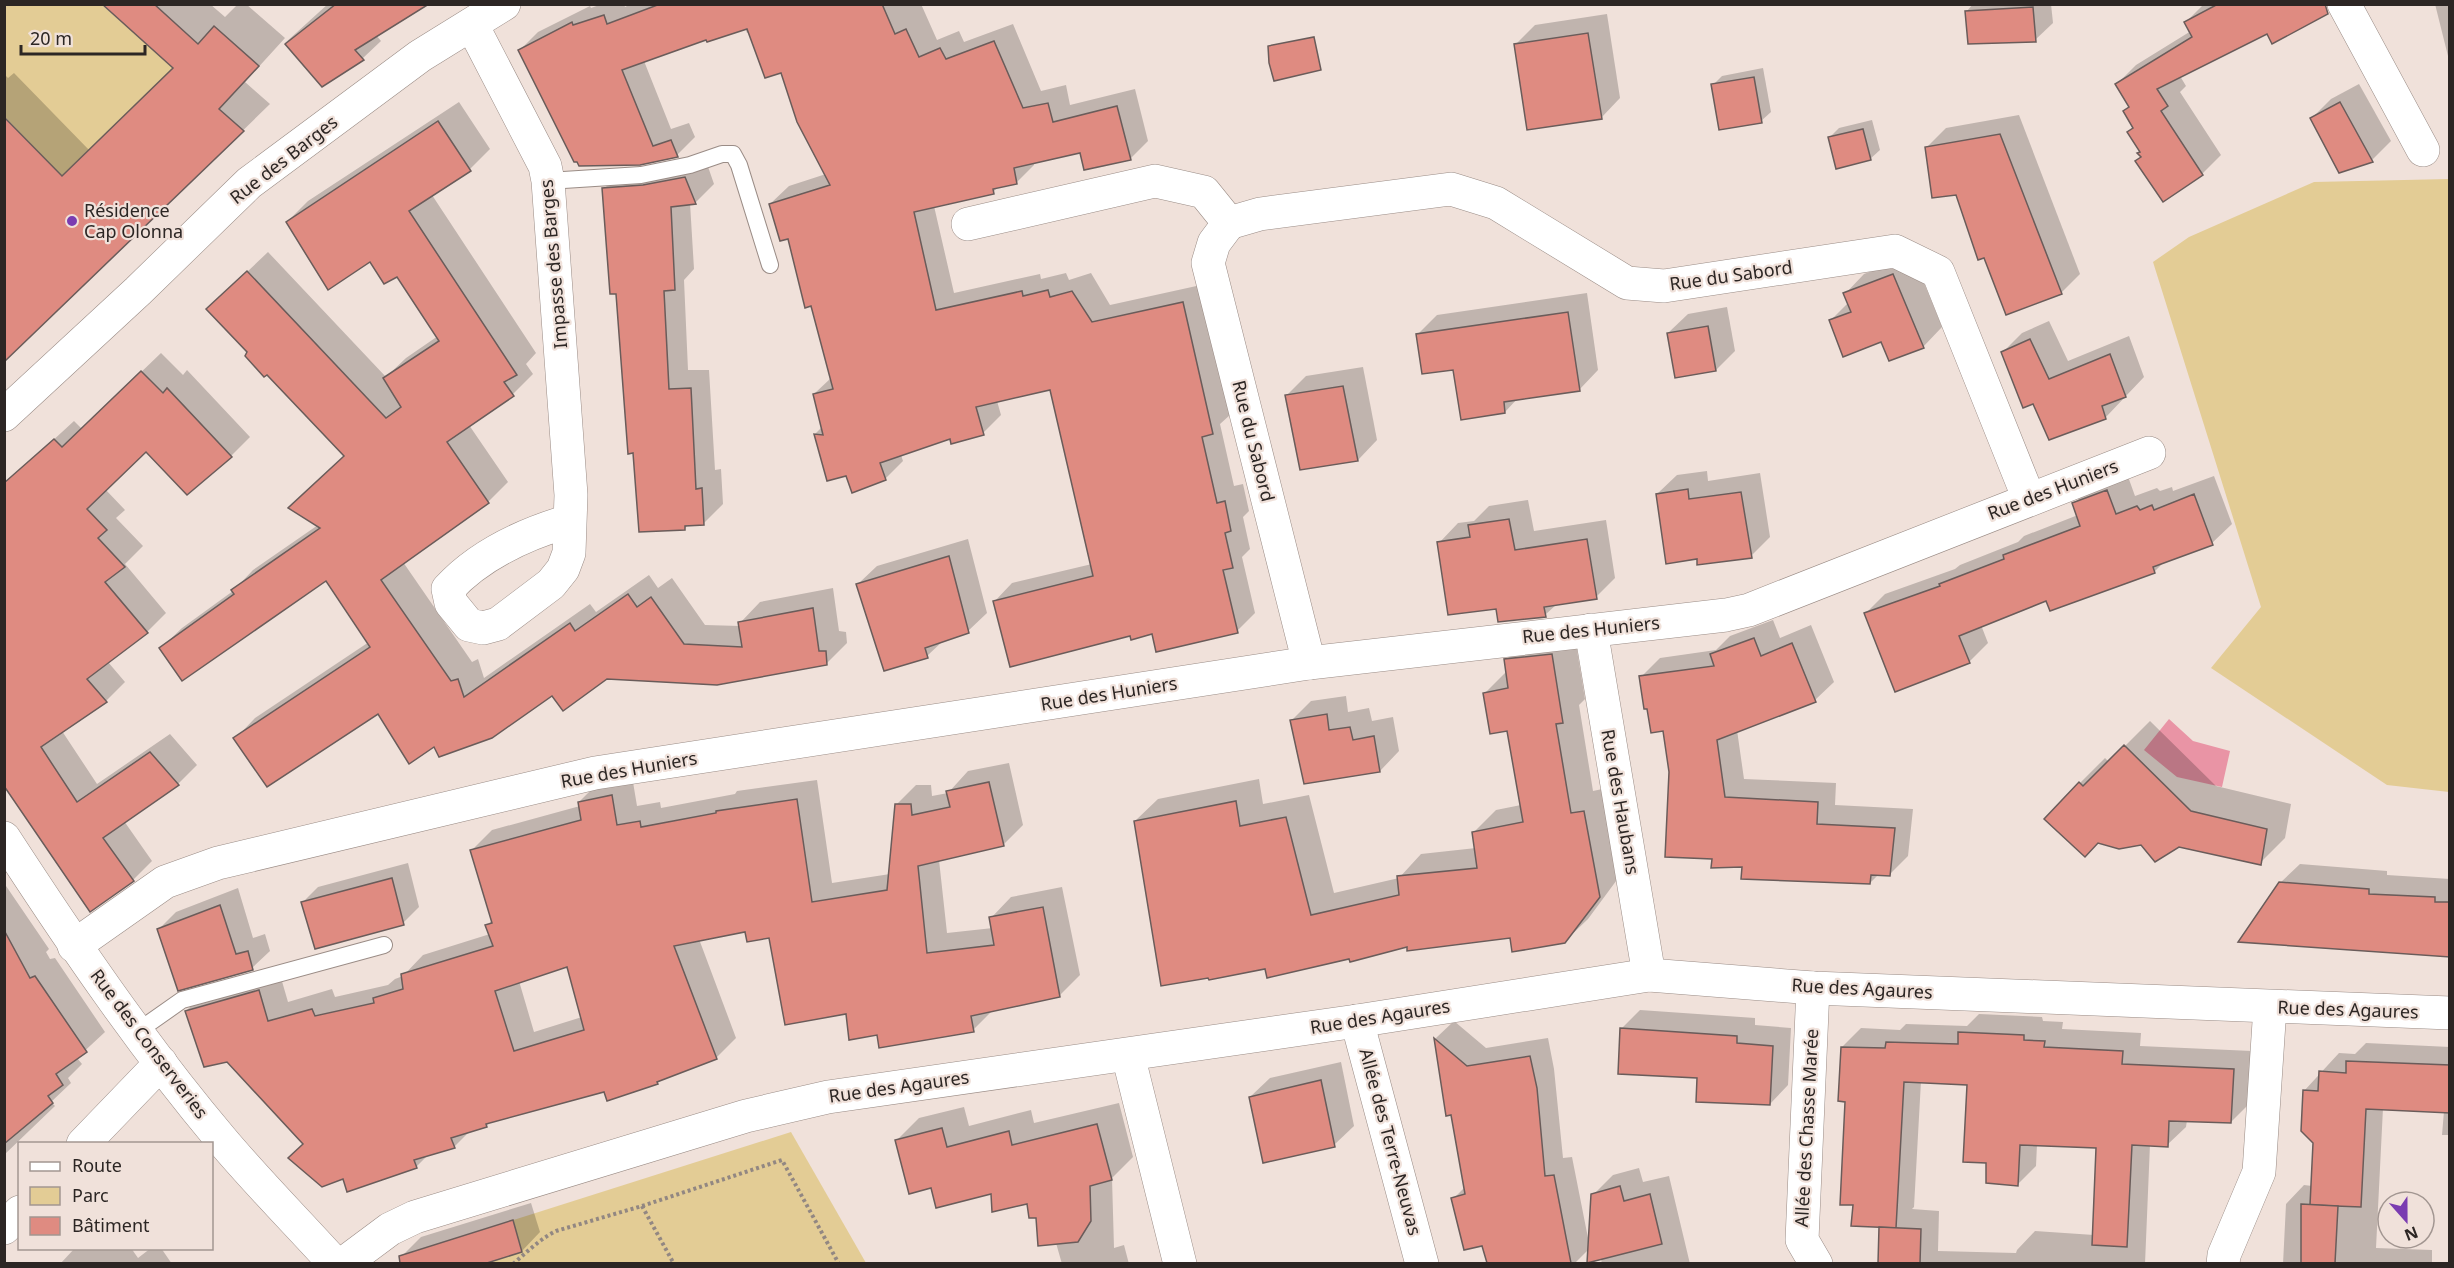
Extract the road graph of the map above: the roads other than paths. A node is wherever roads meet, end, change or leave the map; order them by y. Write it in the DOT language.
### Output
graph roads {
  1 [pos="504,4"];
  2 [pos="2344,4"];
  3 [pos="472,25"];
  4 [pos="2423,150"];
  5 [pos="548,181"];
  6 [pos="1229,223"];
  7 [pos="968,224"];
  8 [pos="770,265"];
  9 [pos="4,415"];
  10 [pos="2149,453"];
  11 [pos="2029,499"];
  12 [pos="569,521"];
  13 [pos="1591,630"];
  14 [pos="1309,663"];
  15 [pos="4,838"];
  16 [pos="74,945"];
  17 [pos="384,945"];
  18 [pos="1649,975"];
  19 [pos="1813,988"];
  20 [pos="2271,1007"];
  21 [pos="2450,1013"];
  22 [pos="1357,1021"];
  23 [pos="138,1031"];
  24 [pos="1128,1055"];
  25 [pos="162,1063"];
  26 [pos="85,1142"];
  27 [pos="18,1214"];
  28 [pos="4,1227"];
  29 [pos="335,1263"];
  30 [pos="343,1263"];
  31 [pos="1180,1263"];
  32 [pos="1422,1263"];
  33 [pos="1816,1263"];
  34 [pos="2223,1263"];
  1 -- 3 [label="street, Rue des Barges"];
  2 -- 4 [label="street"];
  3 -- 5 [label="street, Impasse des Barges"];
  3 -- 9 [label="street, Rue des Barges"];
  5 -- 8 [label="lane"];
  5 -- 12 [label="street, Impasse des Barges"];
  6 -- 7 [label="street"];
  6 -- 11 [label="street, Rue du Sabord"];
  6 -- 14 [label="street, Rue du Sabord"];
  10 -- 11 [label="street, Rue des Huniers"];
  11 -- 13 [label="street, Rue des Huniers"];
  13 -- 14 [label="street, Rue des Huniers"];
  13 -- 18 [label="street, Rue des Haubans"];
  14 -- 16 [label="street, Rue des Huniers"];
  15 -- 16 [label="street, Rue des Conserveries"];
  16 -- 23 [label="street, Rue des Conserveries"];
  17 -- 23 [label="lane"];
  18 -- 19 [label="street, Rue des Agaures"];
  18 -- 22 [label="street, Rue des Agaures"];
  19 -- 20 [label="street, Rue des Agaures"];
  19 -- 33 [label="street, Allée des Chasse Marée"];
  20 -- 21 [label="street, Rue des Agaures"];
  20 -- 34 [label="street"];
  22 -- 24 [label="street, Rue des Agaures"];
  22 -- 32 [label="street, Allée des Terre-Neuvas"];
  23 -- 25 [label="street, Rue des Conserveries"];
  24 -- 30 [label="street, Rue des Agaures"];
  24 -- 31 [label="street"];
  25 -- 26 [label="street"];
  25 -- 29 [label="street, Rue des Conserveries"];
  27 -- 28 [label="street"];
}
